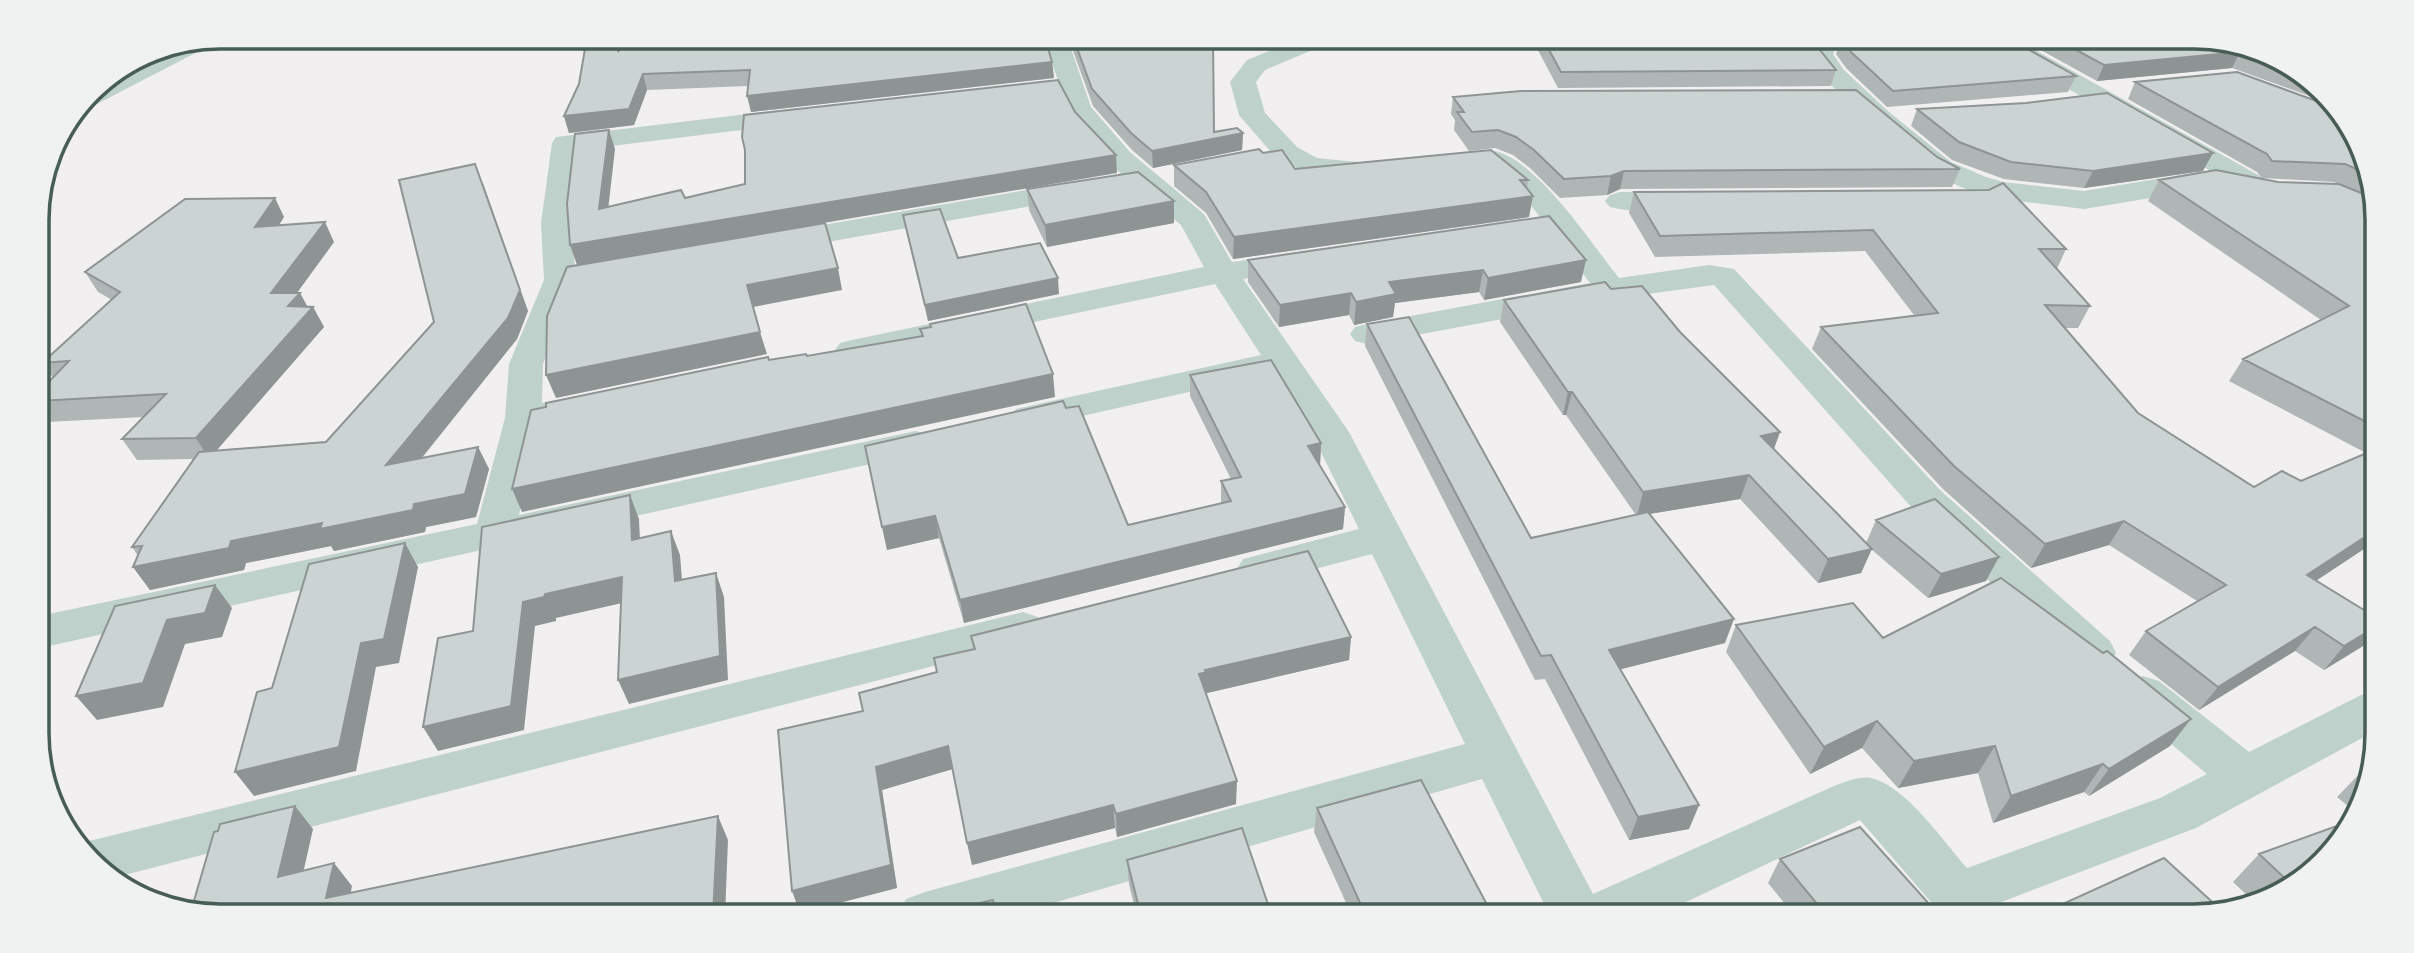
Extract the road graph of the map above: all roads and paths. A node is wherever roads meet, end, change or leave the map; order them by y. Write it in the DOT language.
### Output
graph roads {
  1 [pos="1059,49"];
  2 [pos="1262,49"];
  3 [pos="1823,49"];
  4 [pos="2016,49"];
  5 [pos="172,56"];
  6 [pos="114,86"];
  7 [pos="1071,86"];
  8 [pos="2132,88"];
  9 [pos="1044,89"];
  10 [pos="2098,95"];
  11 [pos="1819,97"];
  12 [pos="1859,97"];
  13 [pos="2067,103"];
  14 [pos="815,114"];
  15 [pos="1922,115"];
  16 [pos="1880,118"];
  17 [pos="1455,163"];
  18 [pos="1388,169"];
  19 [pos="1166,176"];
  20 [pos="1976,183"];
  21 [pos="1952,200"];
  22 [pos="1620,201"];
  23 [pos="1717,201"];
  24 [pos="1560,224"];
  25 [pos="1519,230"];
  26 [pos="748,247"];
  27 [pos="1331,257"];
  28 [pos="1223,273"];
  29 [pos="1611,289"];
  30 [pos="1367,334"];
  31 [pos="819,357"];
  32 [pos="1283,360"];
  33 [pos="604,401"];
  34 [pos="523,418"];
  35 [pos="1000,424"];
  36 [pos="946,436"];
  37 [pos="494,534"];
  38 [pos="1385,537"];
  39 [pos="1224,577"];
  40 [pos="1062,618"];
  41 [pos="49,630"];
  42 [pos="2365,714"];
  43 [pos="1494,755"];
  44 [pos="2246,778"];
  45 [pos="103,858"];
  46 [pos="967,904"];
  47 [pos="1571,904"];
  48 [pos="1627,904"];
  49 [pos="1967,904"];
  50 [pos="1970,904"];
  1 -- 7 [label="street"];
  2 -- 18 [label="street"];
  3 -- 12 [label="street"];
  4 -- 10 [label="street"];
  5 -- 6 [label="street"];
  7 -- 9 [label="street"];
  7 -- 19 [label="street"];
  8 -- 10 [label="street"];
  10 -- 13 [label="street"];
  10 -- 20 [label="street"];
  11 -- 12 [label="street"];
  12 -- 16 [label="street"];
  14 -- 34 [label="street"];
  15 -- 16 [label="street"];
  16 -- 20 [label="street"];
  17 -- 24 [label="street"];
  19 -- 26 [label="street"];
  19 -- 28 [label="street"];
  20 -- 21 [label="street"];
  22 -- 23 [label="street"];
  24 -- 25 [label="street"];
  24 -- 29 [label="street"];
  27 -- 28 [label="street"];
  28 -- 31 [label="street"];
  28 -- 32 [label="street"];
  29 -- 30 [label="street"];
  29 -- 44 [label="street"];
  32 -- 35 [label="street"];
  32 -- 38 [label="street"];
  33 -- 34 [label="street"];
  34 -- 37 [label="street"];
  36 -- 37 [label="street"];
  37 -- 41 [label="street"];
  38 -- 39 [label="street"];
  38 -- 43 [label="street"];
  40 -- 45 [label="street"];
  42 -- 44 [label="street"];
  43 -- 46 [label="street"];
  43 -- 47 [label="street"];
  44 -- 50 [label="street"];
  48 -- 49 [label="street"];
}
